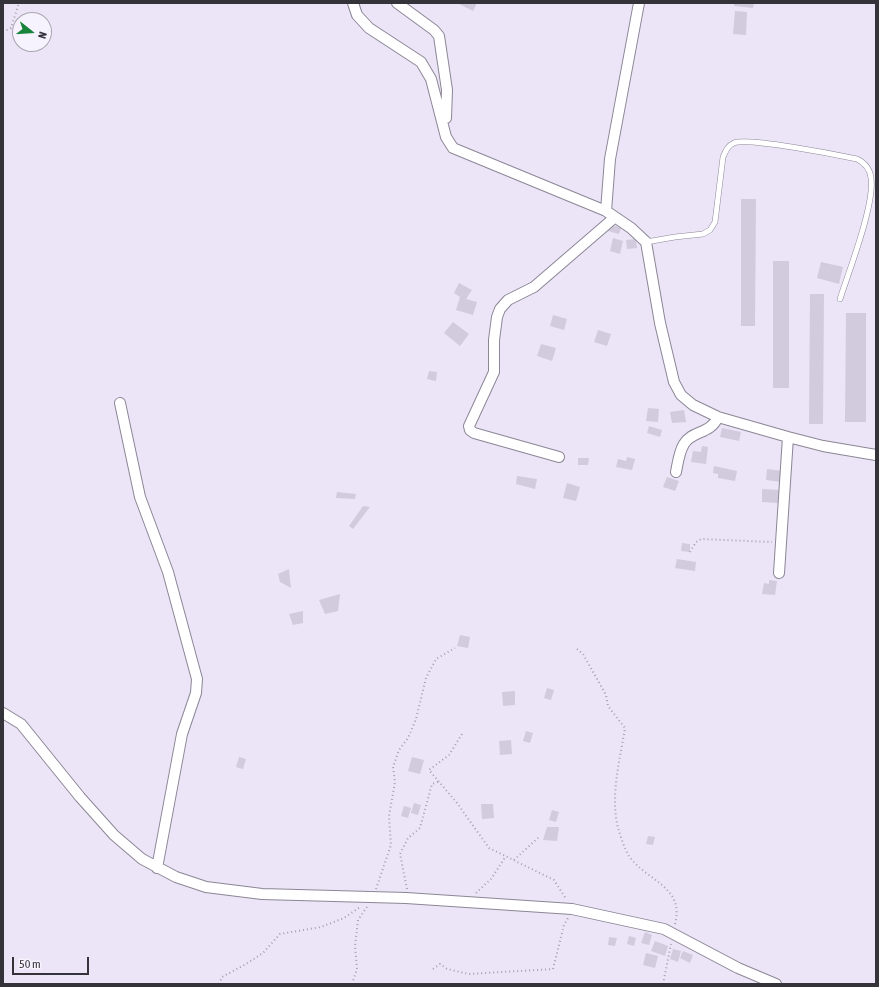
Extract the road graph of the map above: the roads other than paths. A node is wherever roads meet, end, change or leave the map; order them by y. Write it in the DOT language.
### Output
graph roads {
  1 [pos="353,3"];
  2 [pos="397,3"];
  3 [pos="639,3"];
  4 [pos="446,137"];
  5 [pos="606,211"];
  6 [pos="614,218"];
  7 [pos="646,242"];
  8 [pos="840,299"];
  9 [pos="120,403"];
  10 [pos="718,417"];
  11 [pos="788,437"];
  12 [pos="876,455"];
  13 [pos="559,457"];
  14 [pos="676,472"];
  15 [pos="779,573"];
  16 [pos="3,713"];
  17 [pos="157,868"];
  18 [pos="776,984"];
  1 -- 4 [label="street"];
  2 -- 4 [label="street"];
  3 -- 5 [label="street"];
  4 -- 5 [label="street"];
  5 -- 6 [label="street"];
  6 -- 7 [label="street"];
  6 -- 13 [label="street"];
  7 -- 8 [label="lane"];
  7 -- 10 [label="street"];
  9 -- 17 [label="street"];
  10 -- 11 [label="street"];
  10 -- 14 [label="street"];
  11 -- 12 [label="street"];
  11 -- 15 [label="street"];
  16 -- 17 [label="street"];
  17 -- 18 [label="street"];
}
